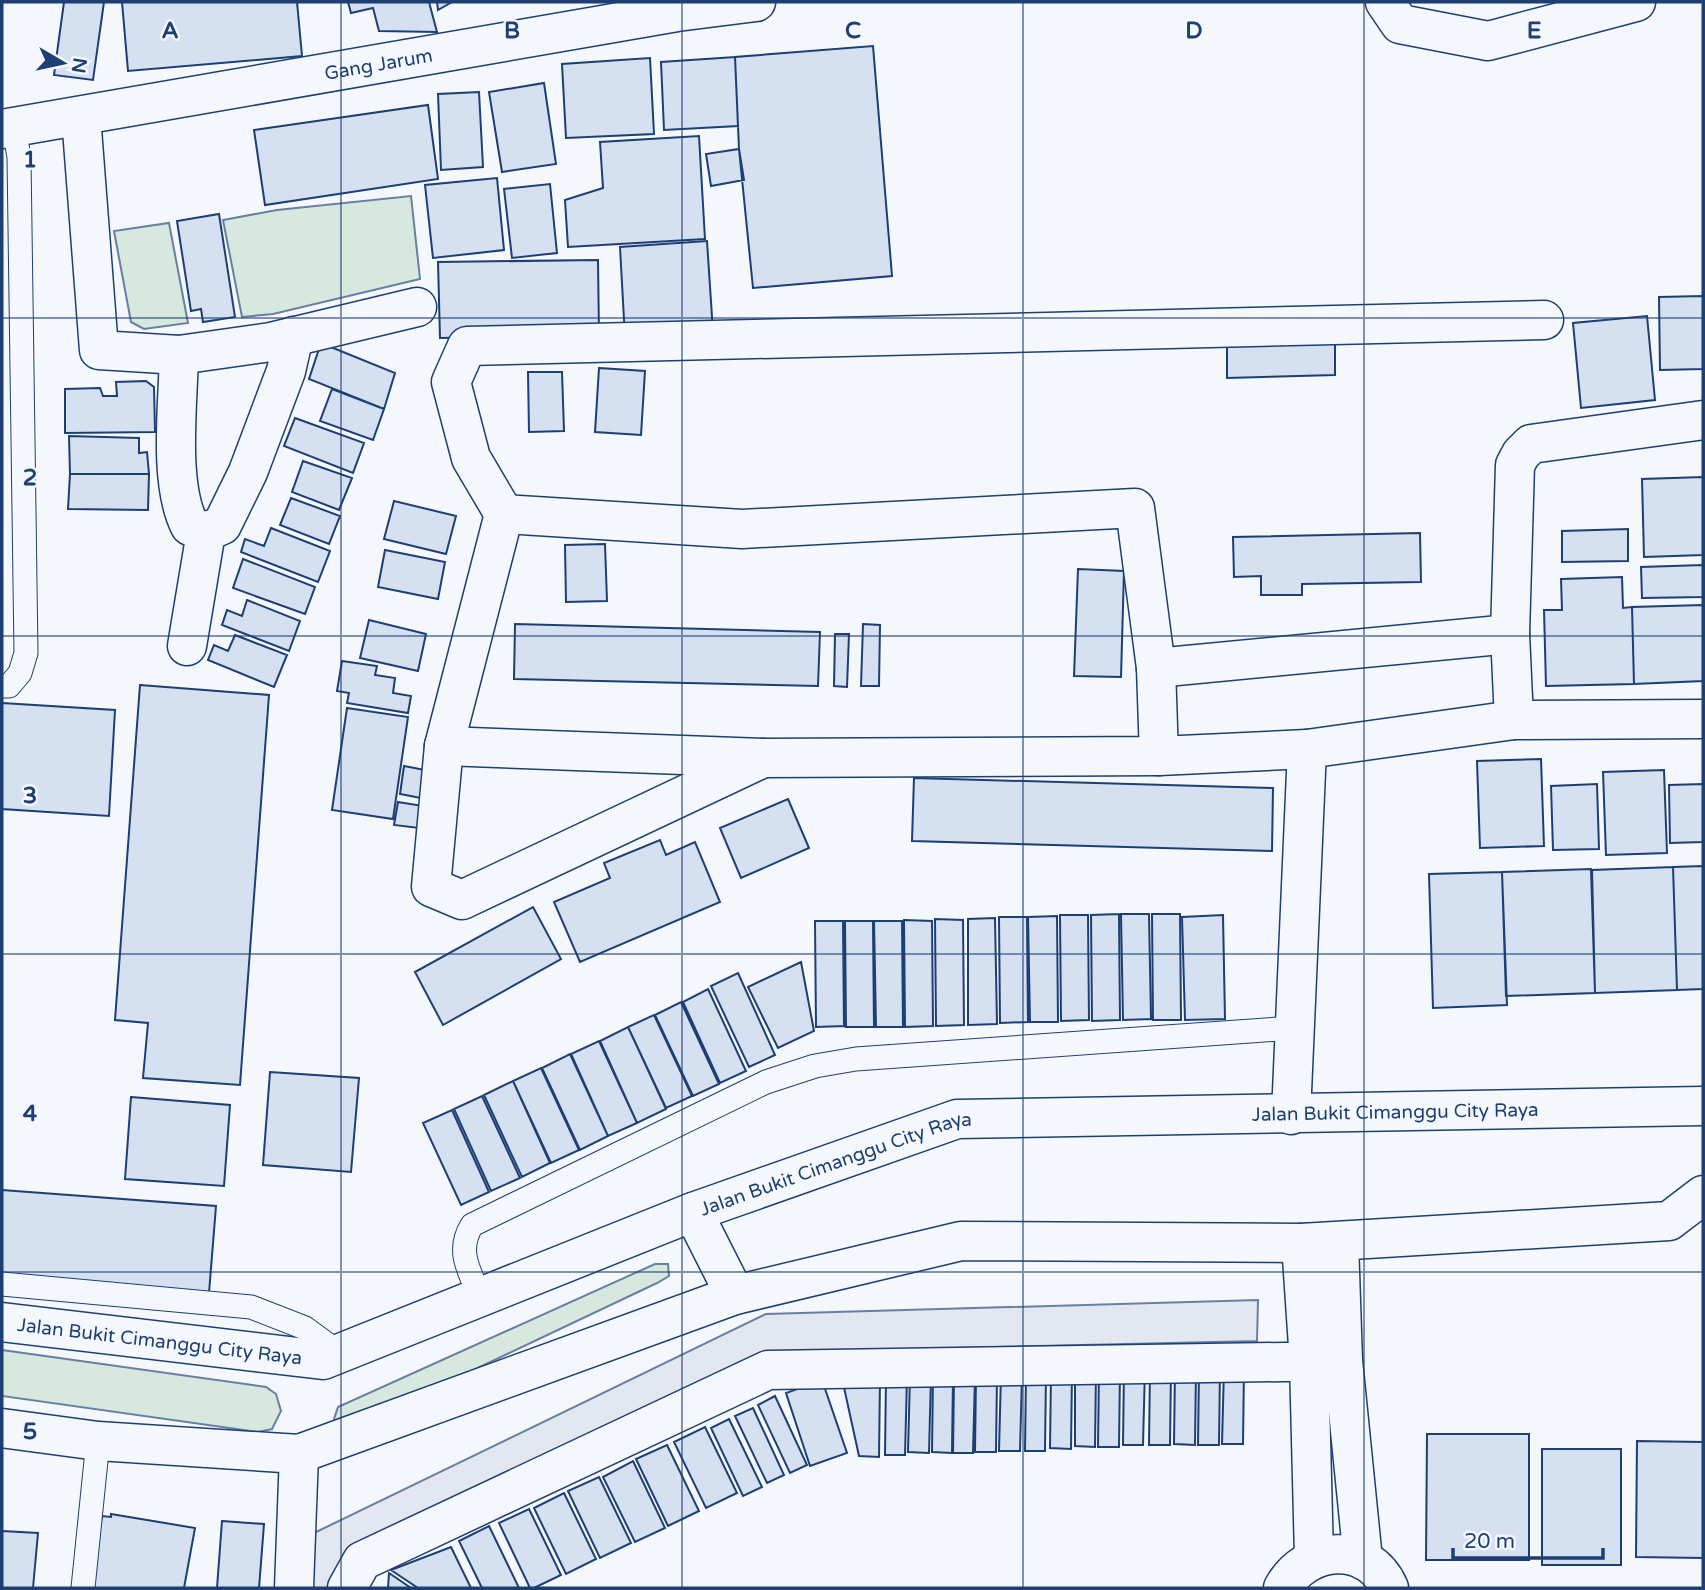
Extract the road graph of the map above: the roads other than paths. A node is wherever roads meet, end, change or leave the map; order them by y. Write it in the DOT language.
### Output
graph roads {
  1 [pos="756,2"];
  2 [pos="1385,2"];
  3 [pos="1636,2"];
  4 [pos="676,7"];
  5 [pos="81,116"];
  6 [pos="8,128"];
  7 [pos="417,307"];
  8 [pos="1544,320"];
  9 [pos="293,336"];
  10 [pos="178,355"];
  11 [pos="1703,420"];
  12 [pos="504,514"];
  13 [pos="206,532"];
  14 [pos="1510,634"];
  15 [pos="187,646"];
  16 [pos="1156,668"];
  17 [pos="2,686"];
  18 [pos="1703,719"];
  19 [pos="1514,720"];
  20 [pos="444,746"];
  21 [pos="1307,749"];
  22 [pos="1159,756"];
  23 [pos="763,758"];
  24 [pos="1293,1028"];
  25 [pos="1703,1106"];
  26 [pos="1291,1115"];
  27 [pos="1703,1195"];
  28 [pos="693,1212"];
  29 [pos="1339,1242"];
  30 [pos="1301,1243"];
  31 [pos="2,1284"];
  32 [pos="735,1295"];
  33 [pos="480,1297"];
  34 [pos="2,1322"];
  35 [pos="339,1353"];
  36 [pos="1326,1361"];
  37 [pos="2,1428"];
  38 [pos="98,1441"];
  39 [pos="299,1454"];
  40 [pos="1314,1557"];
  41 [pos="1363,1560"];
  42 [pos="82,1588"];
  43 [pos="294,1588"];
  44 [pos="347,1588"];
  45 [pos="1283,1588"];
  46 [pos="1388,1588"];
  1 -- 4 [label="street, Gang Jarum"];
  2 -- 3 [label="street"];
  4 -- 5 [label="street, Gang Jarum"];
  5 -- 6 [label="street, Gang Jarum"];
  5 -- 10 [label="street"];
  6 -- 17 [label="lane"];
  7 -- 9 [label="street"];
  8 -- 12 [label="street"];
  9 -- 10 [label="street"];
  9 -- 13 [label="street"];
  10 -- 13 [label="street"];
  11 -- 14 [label="street"];
  12 -- 16 [label="street"];
  12 -- 20 [label="street"];
  13 -- 15 [label="street"];
  14 -- 16 [label="street"];
  14 -- 19 [label="street"];
  16 -- 22 [label="street"];
  18 -- 19 [label="street"];
  19 -- 21 [label="street"];
  20 -- 23 [label="street"];
  20 -- 23 [label="street"];
  21 -- 22 [label="street"];
  21 -- 24 [label="street"];
  22 -- 23 [label="street"];
  24 -- 26 [label="street"];
  24 -- 33 [label="lane"];
  25 -- 26 [label="street, Jalan Bukit Cimanggu City Raya"];
  26 -- 28 [label="street, Jalan Bukit Cimanggu City Raya"];
  27 -- 29 [label="street"];
  28 -- 32 [label="street"];
  28 -- 33 [label="street, Jalan Bukit Cimanggu City Raya"];
  29 -- 30 [label="street"];
  29 -- 36 [label="street"];
  30 -- 32 [label="street"];
  30 -- 36 [label="street"];
  31 -- 35 [label="lane"];
  32 -- 39 [label="street"];
  33 -- 35 [label="street, Jalan Bukit Cimanggu City Raya"];
  34 -- 35 [label="street, Jalan Bukit Cimanggu City Raya"];
  36 -- 40 [label="street"];
  36 -- 41 [label="street"];
  36 -- 44 [label="street"];
  37 -- 38 [label="street"];
  38 -- 39 [label="street"];
  38 -- 42 [label="lane"];
  39 -- 43 [label="street"];
  40 -- 41 [label="street"];
  40 -- 45 [label="street"];
  41 -- 46 [label="street"];
}
